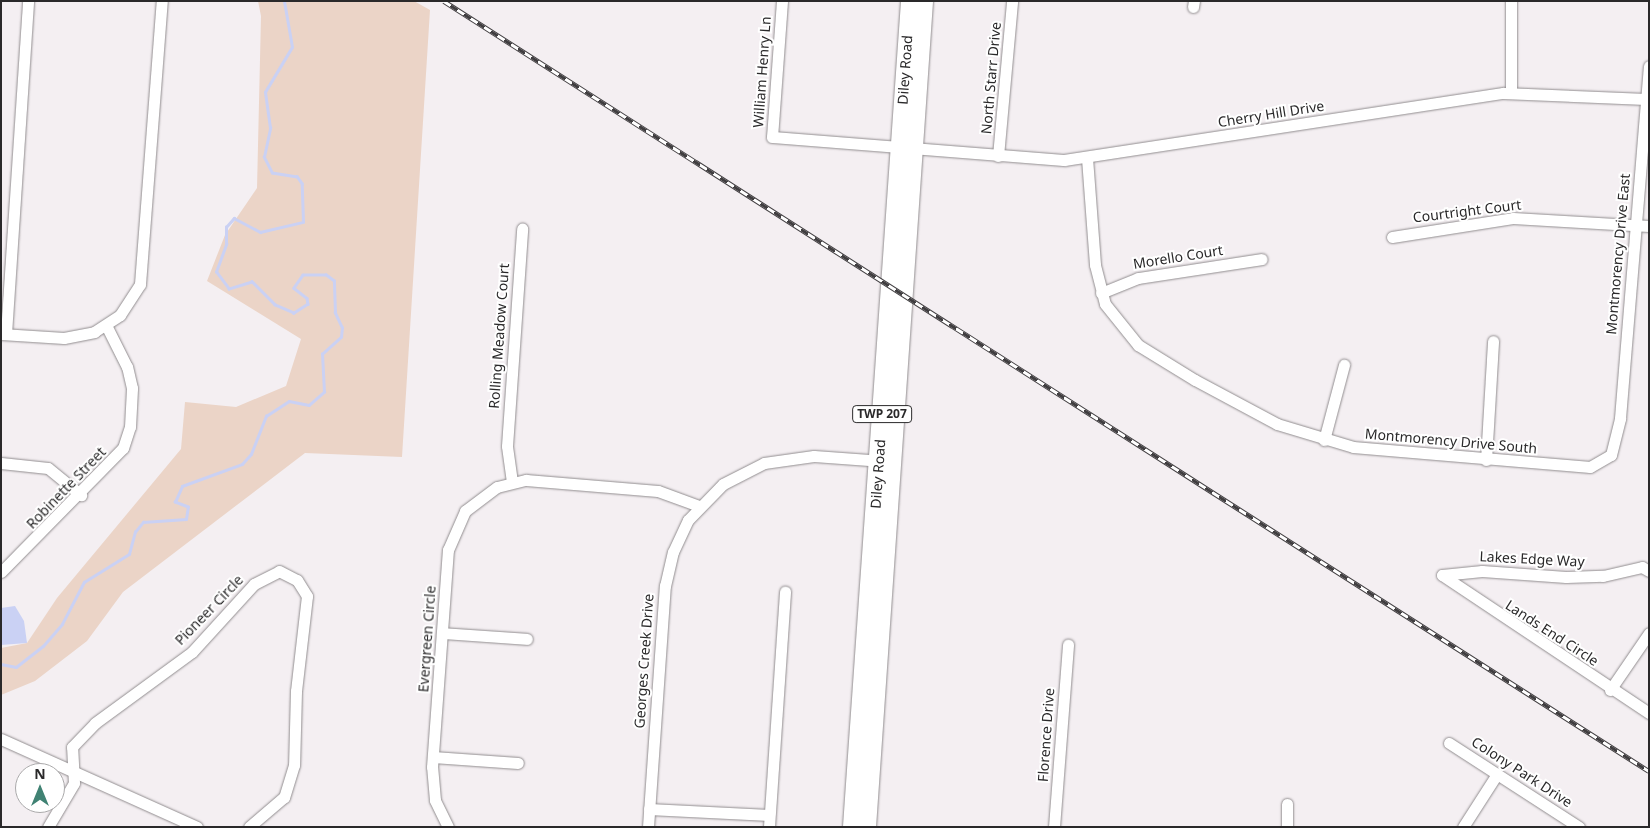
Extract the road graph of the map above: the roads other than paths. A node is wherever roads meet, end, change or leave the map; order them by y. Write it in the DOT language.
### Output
graph roads {
  1 [pos="28,1"];
  2 [pos="162,1"];
  3 [pos="782,1"];
  4 [pos="910,1"];
  5 [pos="924,1"];
  6 [pos="1012,1"];
  7 [pos="1511,1"];
  8 [pos="1649,66"];
  9 [pos="1511,92"];
  10 [pos="1646,99"];
  11 [pos="907,149"];
  12 [pos="998,156"];
  13 [pos="1087,158"];
  14 [pos="1636,225"];
  15 [pos="1649,226"];
  16 [pos="522,229"];
  17 [pos="1392,237"];
  18 [pos="1262,259"];
  19 [pos="1101,293"];
  20 [pos="107,327"];
  21 [pos="3,334"];
  22 [pos="1493,341"];
  23 [pos="1344,365"];
  24 [pos="1324,440"];
  25 [pos="1613,444"];
  26 [pos="1486,460"];
  27 [pos="886,461"];
  28 [pos="1,463"];
  29 [pos="512,482"];
  30 [pos="81,496"];
  31 [pos="699,506"];
  32 [pos="1649,571"];
  33 [pos="1,572"];
  34 [pos="1442,575"];
  35 [pos="785,592"];
  36 [pos="442,633"];
  37 [pos="1649,633"];
  38 [pos="527,639"];
  39 [pos="1068,645"];
  40 [pos="1610,690"];
  41 [pos="1649,713"];
  42 [pos="1,739"];
  43 [pos="1449,743"];
  44 [pos="433,757"];
  45 [pos="518,763"];
  46 [pos="70,771"];
  47 [pos="1497,774"];
  48 [pos="1287,804"];
  49 [pos="649,809"];
  50 [pos="769,821"];
  51 [pos="48,827"];
  52 [pos="197,827"];
  53 [pos="249,827"];
  54 [pos="448,827"];
  55 [pos="648,827"];
  56 [pos="852,827"];
  57 [pos="866,827"];
  58 [pos="1054,827"];
  59 [pos="1286,827"];
  60 [pos="1463,827"];
  61 [pos="1579,827"];
  1 -- 21 [label="street"];
  2 -- 20 [label="street"];
  3 -- 11 [label="street, William Henry Ln"];
  4 -- 11 [label="highway, Diley Road / TWP 207"];
  5 -- 11 [label="highway, Diley Road / TWP 207"];
  6 -- 12 [label="street, North Starr Drive"];
  7 -- 9 [label="street"];
  8 -- 10 [label="street, Montmorency Drive East"];
  9 -- 10 [label="street, Cherry Hill Drive"];
  9 -- 13 [label="street, Cherry Hill Drive"];
  10 -- 14 [label="street, Montmorency Drive East"];
  11 -- 12 [label="street, Cherry Hill Drive"];
  11 -- 27 [label="highway, Diley Road / TWP 207"];
  12 -- 13 [label="street, Cherry Hill Drive"];
  13 -- 19 [label="street, Montmorency Drive South"];
  14 -- 15 [label="street, Courtright Court"];
  14 -- 17 [label="street, Courtright Court"];
  14 -- 25 [label="street, Montmorency Drive East"];
  16 -- 29 [label="street, Rolling Meadow Court"];
  18 -- 19 [label="street, Morello Court"];
  19 -- 24 [label="street, Montmorency Drive South"];
  20 -- 21 [label="street"];
  20 -- 30 [label="street, Robinette Street"];
  22 -- 26 [label="street"];
  23 -- 24 [label="street"];
  24 -- 26 [label="street, Montmorency Drive South"];
  25 -- 26 [label="street, Montmorency Drive South"];
  27 -- 31 [label="street"];
  27 -- 56 [label="highway, Diley Road / TWP 207"];
  27 -- 57 [label="highway, Diley Road / TWP 207"];
  28 -- 30 [label="street"];
  29 -- 31 [label="street"];
  29 -- 36 [label="street, Evergreen Circle"];
  30 -- 33 [label="street, Robinette Street"];
  31 -- 49 [label="street, Georges Creek Drive"];
  32 -- 34 [label="street, Lakes Edge Way"];
  34 -- 40 [label="street, Lands End Circle"];
  35 -- 50 [label="street"];
  36 -- 38 [label="street"];
  36 -- 44 [label="street, Evergreen Circle"];
  37 -- 40 [label="street"];
  39 -- 58 [label="street, Florence Drive"];
  40 -- 41 [label="street, Lands End Circle"];
  42 -- 46 [label="street"];
  43 -- 47 [label="street, Colony Park Drive"];
  44 -- 45 [label="street"];
  44 -- 54 [label="street, Evergreen Circle"];
  46 -- 51 [label="street, Pioneer Circle"];
  46 -- 52 [label="street"];
  46 -- 53 [label="street, Pioneer Circle"];
  47 -- 60 [label="street"];
  47 -- 61 [label="street, Colony Park Drive"];
  48 -- 59 [label="street"];
  49 -- 50 [label="street"];
  49 -- 55 [label="street, Georges Creek Drive"];
}
